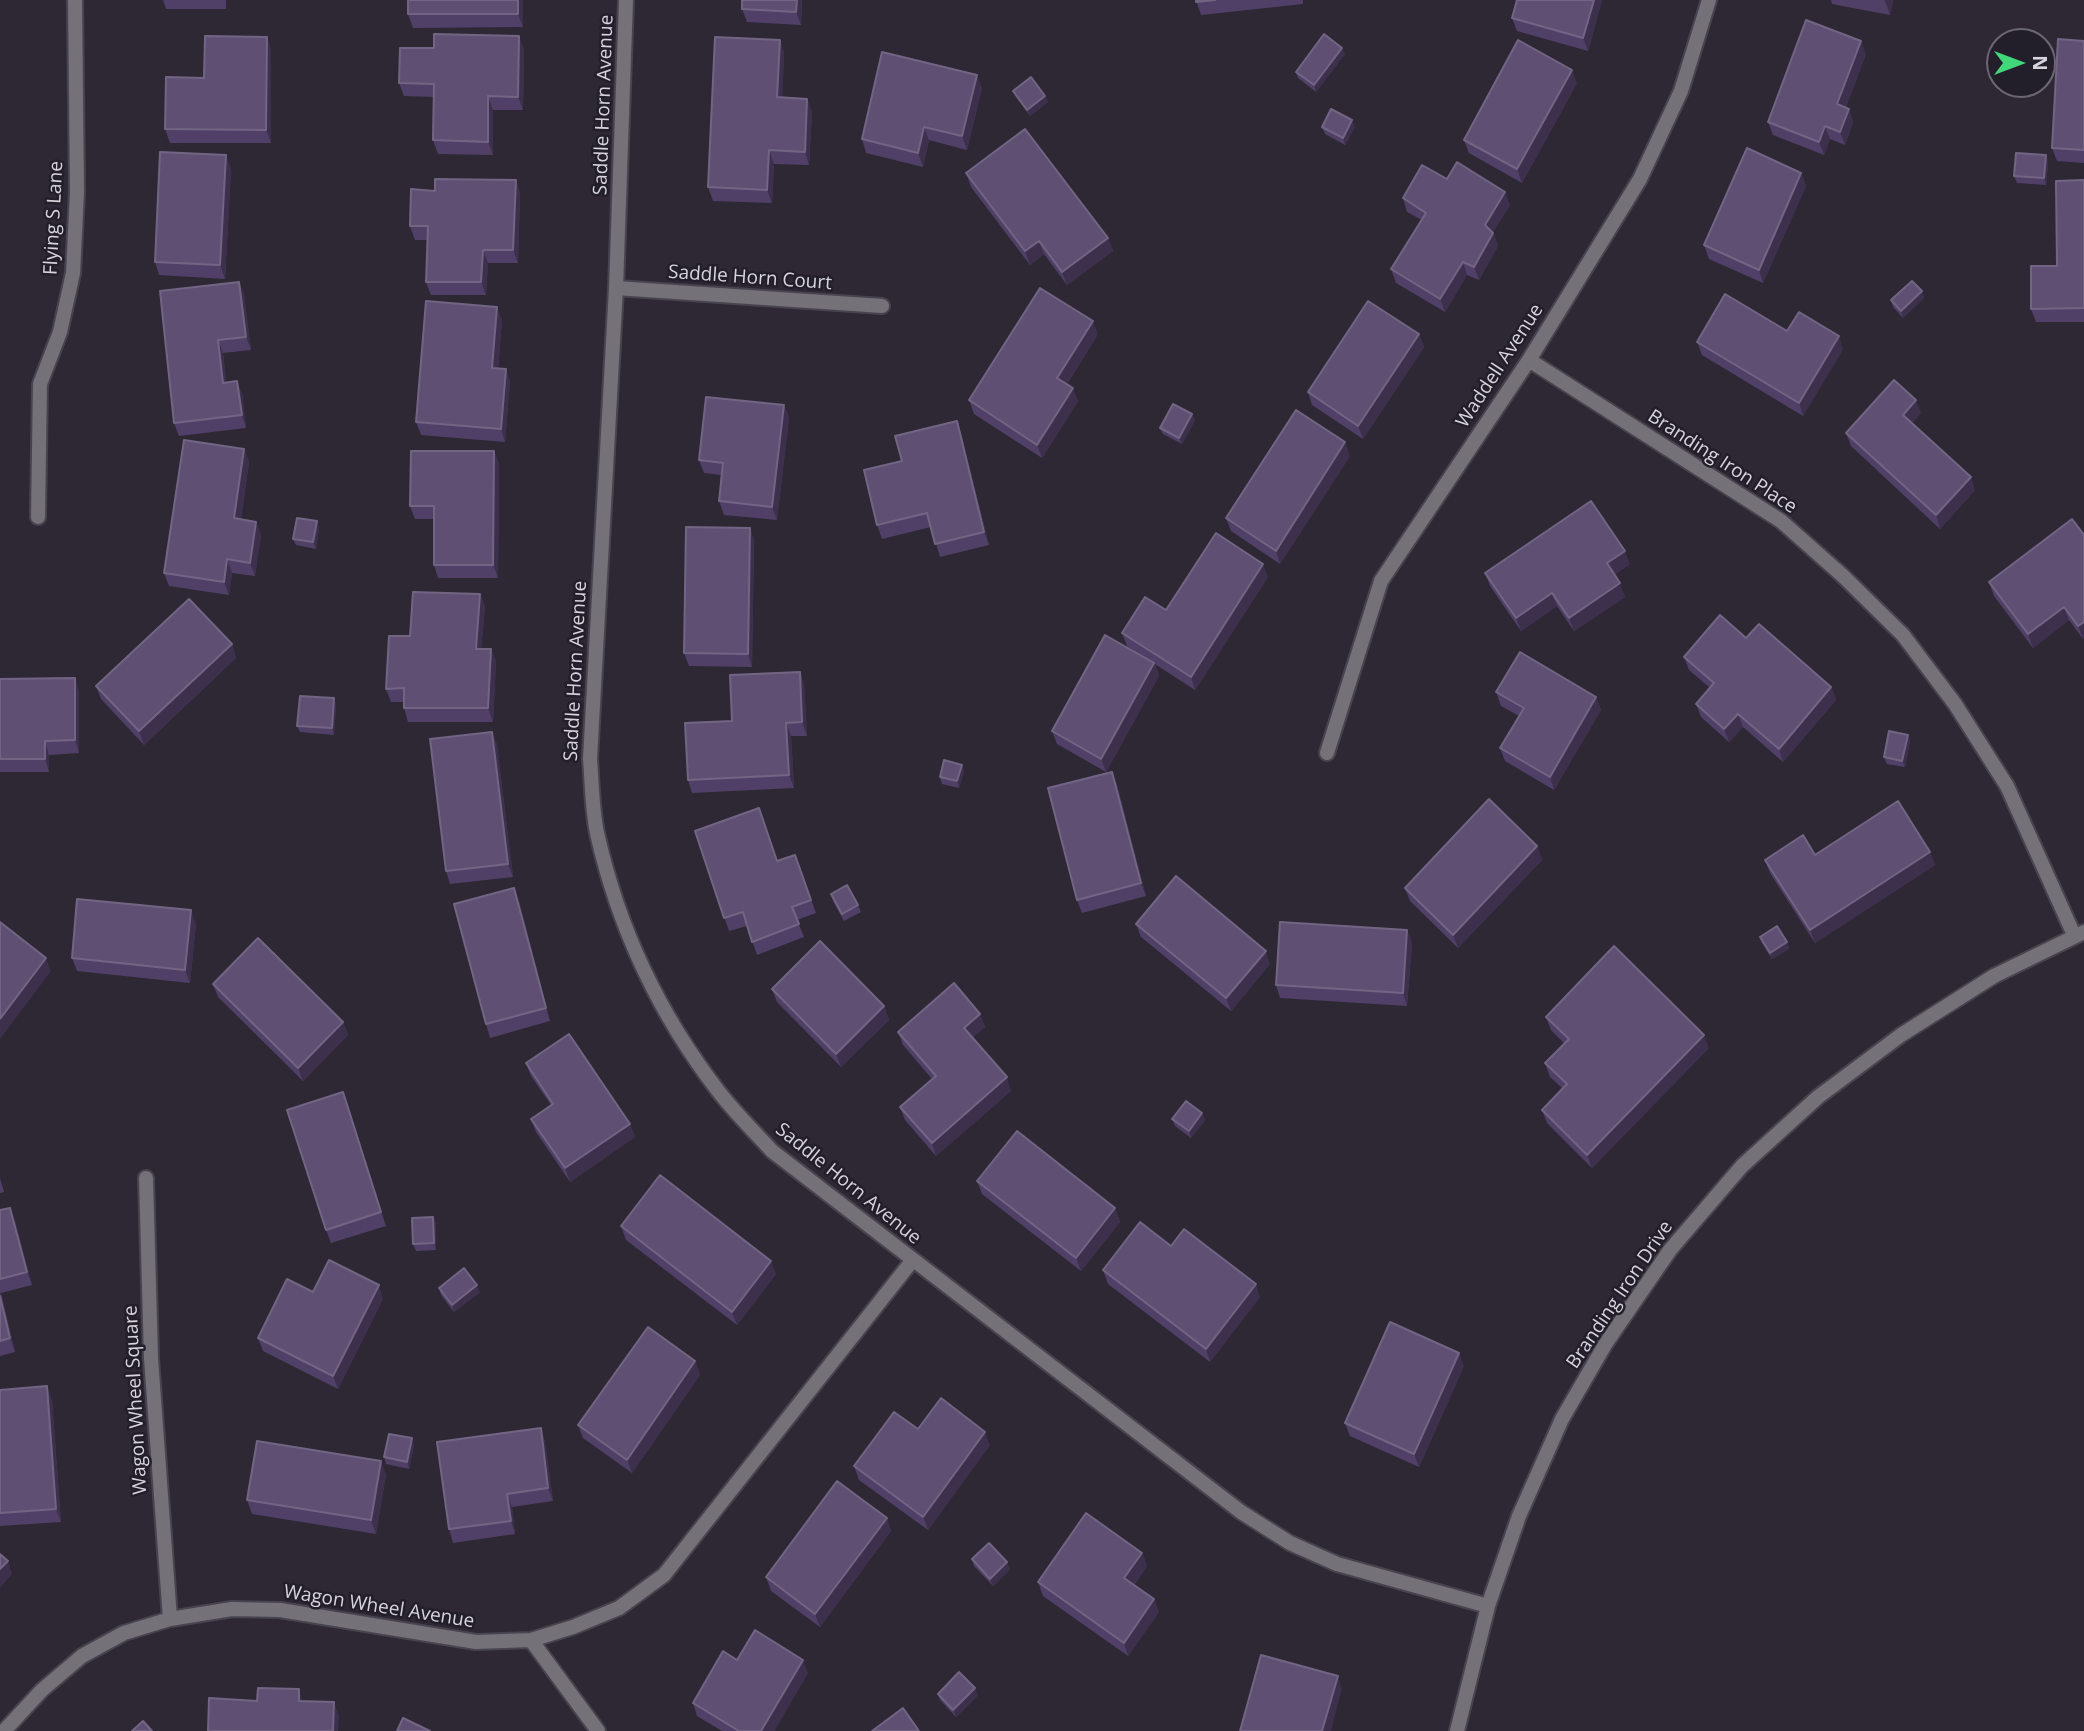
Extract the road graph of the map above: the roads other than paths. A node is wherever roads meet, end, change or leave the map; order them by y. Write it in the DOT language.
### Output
graph roads {
  1 [pos="75,0"];
  2 [pos="626,0"];
  3 [pos="1709,0"];
  4 [pos="616,288"];
  5 [pos="882,306"];
  6 [pos="1529,360"];
  7 [pos="38,517"];
  8 [pos="1327,753"];
  9 [pos="2079,934"];
  10 [pos="146,1178"];
  11 [pos="912,1261"];
  12 [pos="1488,1606"];
  13 [pos="170,1619"];
  14 [pos="531,1640"];
  15 [pos="4,1731"];
  16 [pos="598,1731"];
  17 [pos="1457,1731"];
  1 -- 7 [label="street, Flying S Lane"];
  2 -- 4 [label="street, Saddle Horn Avenue"];
  3 -- 6 [label="street, Waddell Avenue"];
  4 -- 5 [label="street, Saddle Horn Court"];
  4 -- 11 [label="street, Saddle Horn Avenue"];
  6 -- 8 [label="street, Waddell Avenue"];
  6 -- 9 [label="street, Branding Iron Place"];
  9 -- 12 [label="street, Branding Iron Drive"];
  10 -- 13 [label="street, Wagon Wheel Square"];
  11 -- 12 [label="street, Saddle Horn Avenue"];
  11 -- 14 [label="street, Wagon Wheel Avenue"];
  12 -- 17 [label="street, Branding Iron Drive"];
  13 -- 14 [label="street, Wagon Wheel Avenue"];
  13 -- 15 [label="street, Wagon Wheel Avenue"];
  14 -- 16 [label="street"];
}
